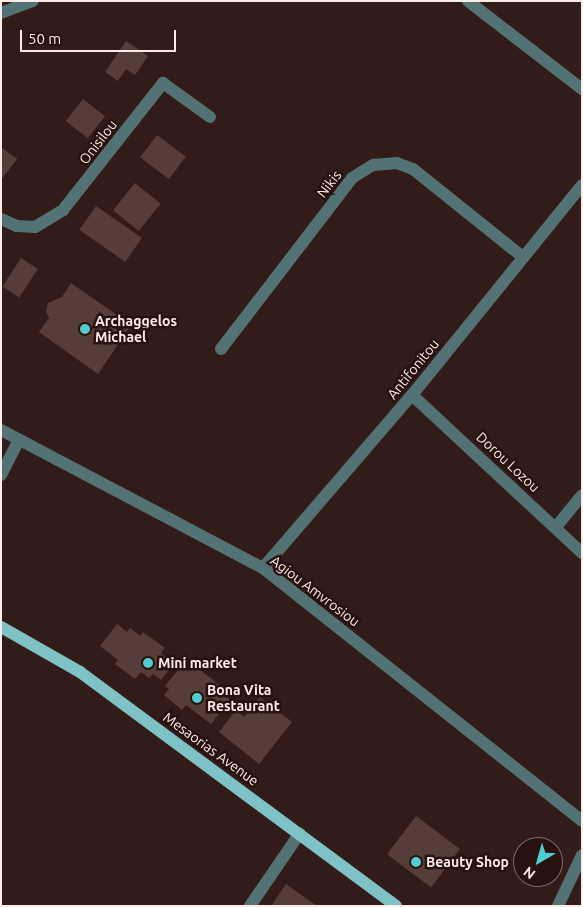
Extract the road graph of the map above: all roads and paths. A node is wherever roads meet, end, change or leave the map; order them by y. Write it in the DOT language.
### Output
graph roads {
  1 [pos="33,1"];
  2 [pos="468,1"];
  3 [pos="1,14"];
  4 [pos="582,89"];
  5 [pos="210,117"];
  6 [pos="582,185"];
  7 [pos="1,219"];
  8 [pos="522,257"];
  9 [pos="221,349"];
  10 [pos="412,395"];
  11 [pos="1,430"];
  12 [pos="19,440"];
  13 [pos="1,475"];
  14 [pos="582,495"];
  15 [pos="556,527"];
  16 [pos="582,553"];
  17 [pos="263,568"];
  18 [pos="1,627"];
  19 [pos="582,821"];
  20 [pos="300,833"];
  21 [pos="582,856"];
  22 [pos="250,906"];
  23 [pos="396,906"];
  24 [pos="558,906"];
  1 -- 3 [label="street"];
  2 -- 4 [label="street"];
  5 -- 7 [label="street, Onisilou"];
  6 -- 8 [label="street, Antifonitou"];
  8 -- 9 [label="street, Nikis"];
  8 -- 10 [label="street, Antifonitou"];
  10 -- 15 [label="street, Dorou Lozou"];
  10 -- 17 [label="street, Antifonitou"];
  11 -- 12 [label="street, Agiou Amvrosiou"];
  12 -- 13 [label="street"];
  12 -- 17 [label="street, Agiou Amvrosiou"];
  14 -- 15 [label="street"];
  15 -- 16 [label="street, Dorou Lozou"];
  17 -- 19 [label="street, Agiou Amvrosiou"];
  18 -- 20 [label="main road, Mesaorias Avenue"];
  20 -- 22 [label="street"];
  20 -- 23 [label="main road, Mesaorias Avenue"];
  21 -- 24 [label="street"];
}
